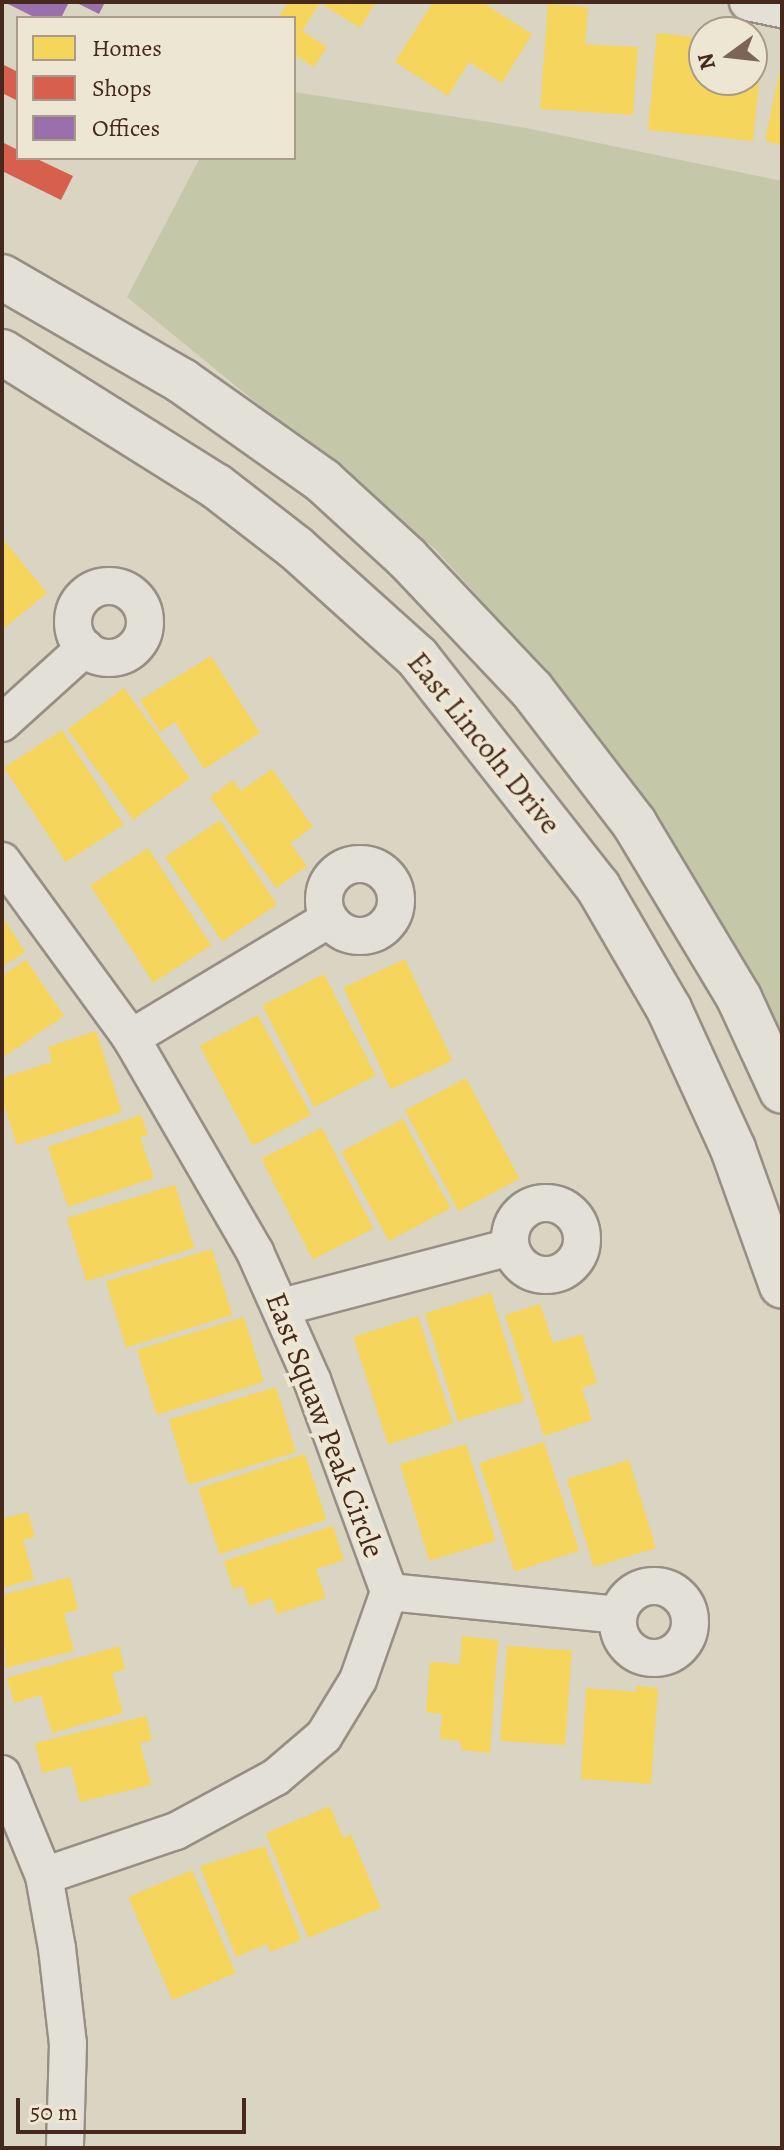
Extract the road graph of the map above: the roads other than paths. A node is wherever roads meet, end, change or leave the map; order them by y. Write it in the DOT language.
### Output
graph roads {
  1 [pos="2,277"];
  2 [pos="2,352"];
  3 [pos="85,648"];
  4 [pos="2,723"];
  5 [pos="2,861"];
  6 [pos="329,919"];
  7 [pos="131,1038"];
  8 [pos="782,1091"];
  9 [pos="510,1247"];
  10 [pos="782,1286"];
  11 [pos="282,1307"];
  12 [pos="389,1592"];
  13 [pos="618,1615"];
  14 [pos="2,1774"];
  15 [pos="44,1876"];
  16 [pos="65,2148"];
  1 -- 8 [label="main road, East Lincoln Drive"];
  2 -- 10 [label="main road, East Lincoln Drive"];
  3 -- 4 [label="street"];
  5 -- 7 [label="street, East Squaw Peak Circle"];
  6 -- 7 [label="street"];
  7 -- 11 [label="street, East Squaw Peak Circle"];
  9 -- 11 [label="street"];
  11 -- 12 [label="street, East Squaw Peak Circle"];
  12 -- 13 [label="street"];
  12 -- 15 [label="street, East Squaw Peak Circle"];
  14 -- 15 [label="street"];
  15 -- 16 [label="street"];
}
